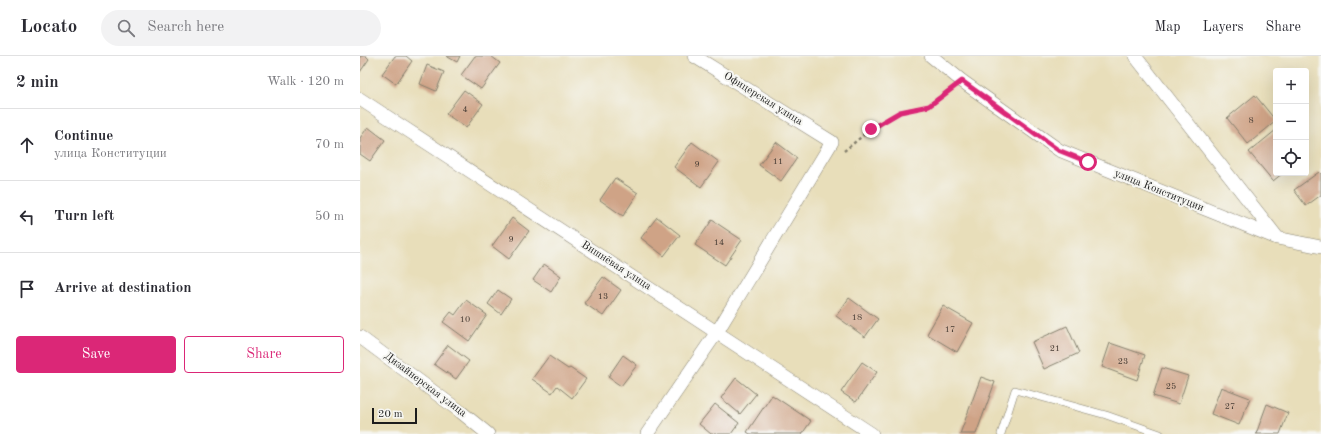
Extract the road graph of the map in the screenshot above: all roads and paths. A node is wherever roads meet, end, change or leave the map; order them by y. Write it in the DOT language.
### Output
graph roads {
  1 [pos="694,56"];
  2 [pos="931,56"];
  3 [pos="1135,56"];
  4 [pos="962,81"];
  5 [pos="360,99"];
  6 [pos="823,157"];
  7 [pos="1277,238"];
  8 [pos="1321,246"];
  9 [pos="717,332"];
  10 [pos="360,337"];
  11 [pos="488,434"];
  12 [pos="646,434"];
  13 [pos="872,434"];
  14 [pos="1000,434"];
  15 [pos="1160,434"];
  1 -- 6 [label="street, Офицерская улица"];
  2 -- 4 [label="street, улица Конституции"];
  3 -- 7 [label="street"];
  4 -- 6 [label="path"];
  4 -- 7 [label="street, улица Конституции"];
  5 -- 9 [label="street, Вишнёвая улица"];
  6 -- 9 [label="street"];
  7 -- 8 [label="street, улица Конституции"];
  9 -- 12 [label="street"];
  9 -- 13 [label="street, Вишнёвая улица"];
  10 -- 11 [label="street, Дизайнерская улица"];
  14 -- 15 [label="lane"];
}
